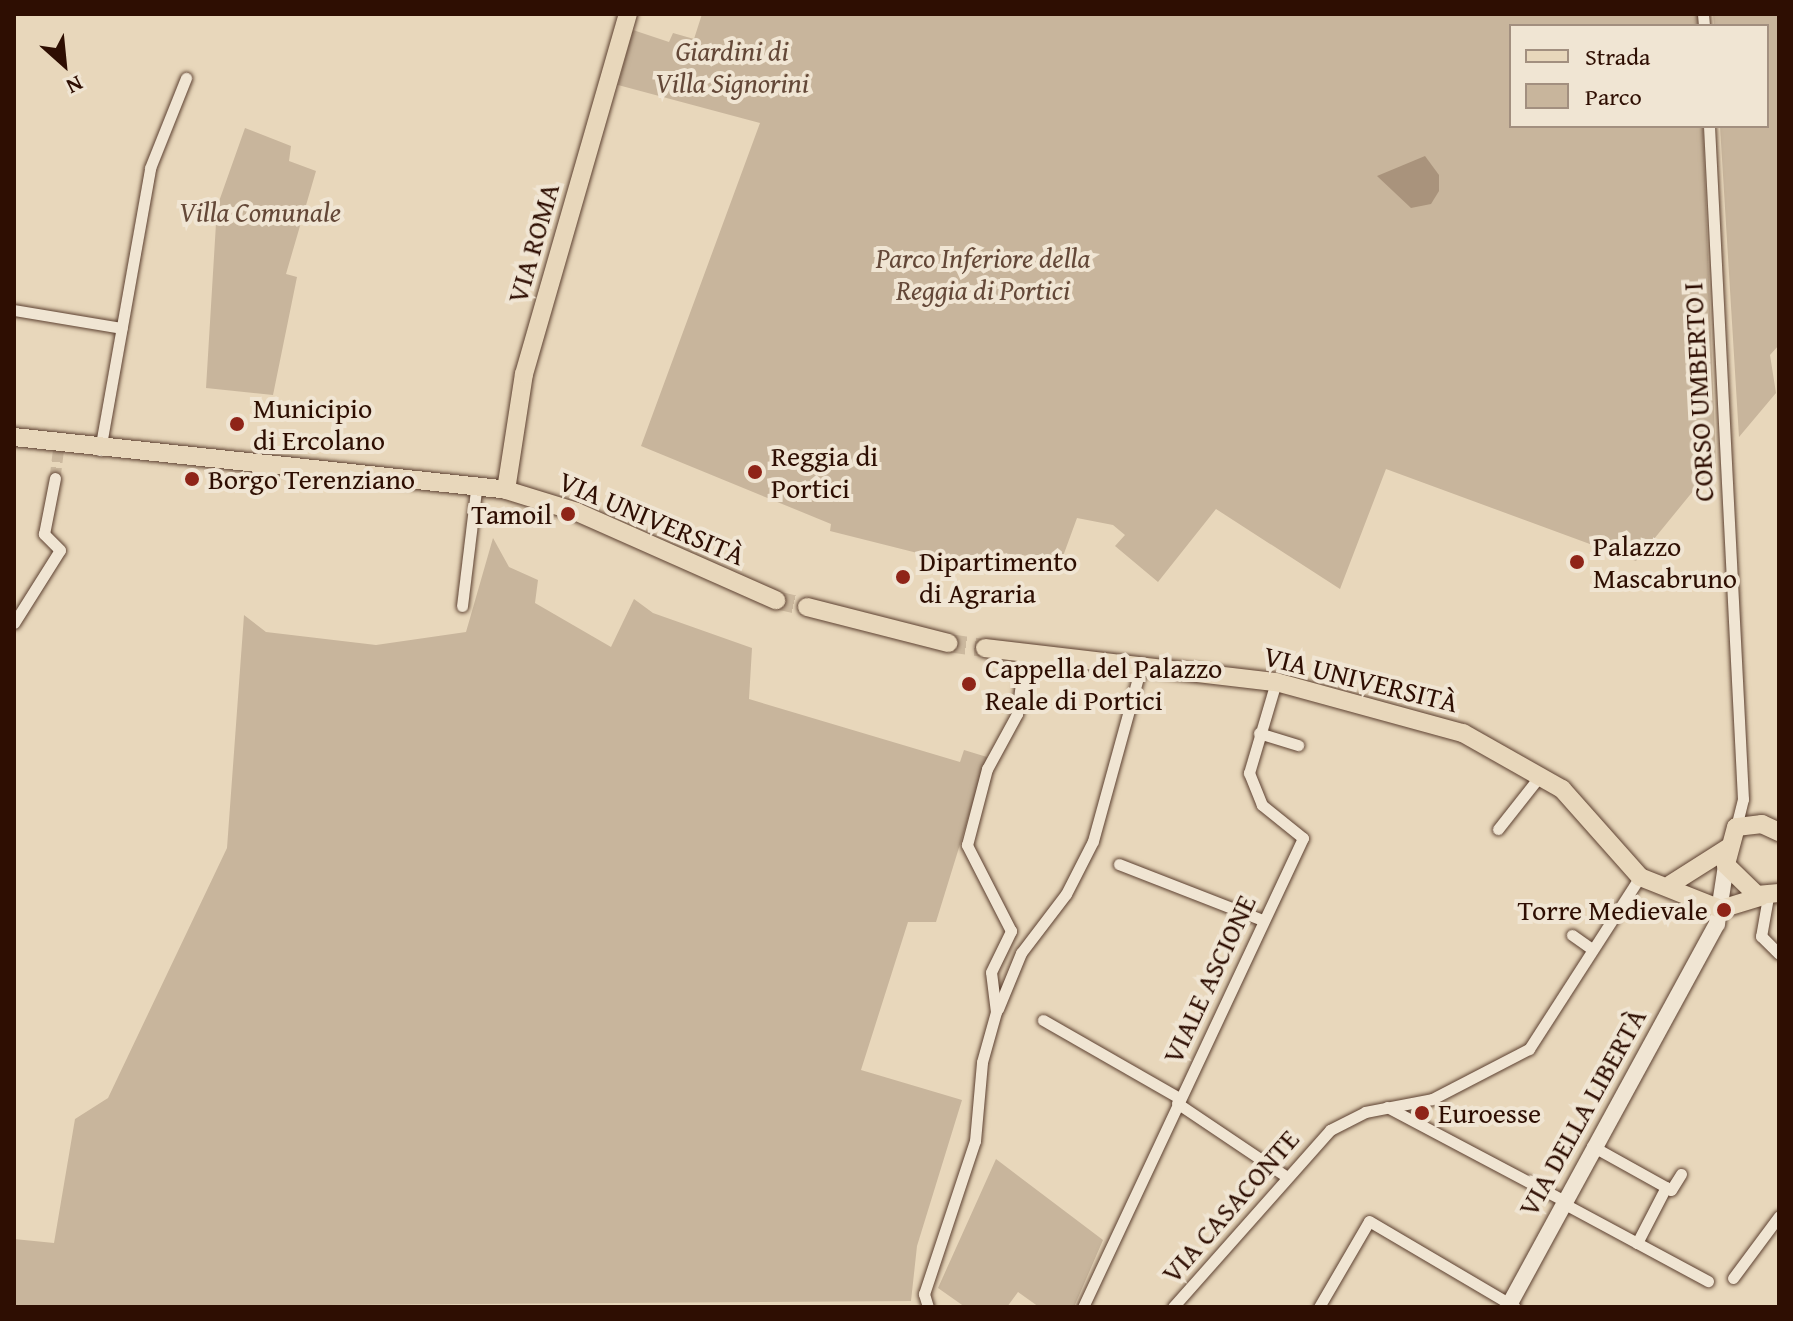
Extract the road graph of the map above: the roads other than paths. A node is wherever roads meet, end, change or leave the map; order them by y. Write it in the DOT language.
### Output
graph roads {
  1 [pos="628,14"];
  2 [pos="186,78"];
  3 [pos="1709,128"];
  4 [pos="14,310"];
  5 [pos="121,328"];
  6 [pos="14,437"];
  7 [pos="100,451"];
  8 [pos="55,478"];
  9 [pos="476,490"];
  10 [pos="506,490"];
  11 [pos="776,600"];
  12 [pos="462,606"];
  13 [pos="807,607"];
  14 [pos="14,623"];
  15 [pos="948,643"];
  16 [pos="985,648"];
  17 [pos="1025,652"];
  18 [pos="1141,667"];
  19 [pos="1276,682"];
  20 [pos="1259,733"];
  21 [pos="1298,745"];
  22 [pos="1539,777"];
  23 [pos="1743,799"];
  24 [pos="1756,824"];
  25 [pos="1736,827"];
  26 [pos="1498,829"];
  27 [pos="1779,832"];
  28 [pos="1727,856"];
  29 [pos="1119,864"];
  30 [pos="1640,877"];
  31 [pos="1671,884"];
  32 [pos="1769,896"];
  33 [pos="1721,909"];
  34 [pos="1263,920"];
  35 [pos="1572,935"];
  36 [pos="1592,949"];
  37 [pos="1779,954"];
  38 [pos="996,1012"];
  39 [pos="1043,1020"];
  40 [pos="1178,1100"];
  41 [pos="1386,1107"];
  42 [pos="1591,1146"];
  43 [pos="1681,1174"];
  44 [pos="1284,1175"];
  45 [pos="1666,1187"];
  46 [pos="1561,1201"];
  47 [pos="1779,1216"];
  48 [pos="1637,1243"];
  49 [pos="1733,1278"];
  50 [pos="1708,1281"];
  51 [pos="1511,1306"];
  52 [pos="928,1307"];
  53 [pos="1083,1307"];
  54 [pos="1173,1307"];
  55 [pos="1319,1307"];
  1 -- 10 [label="main road, VIA ROMA"];
  2 -- 5 [label="street"];
  3 -- 23 [label="street, CORSO UMBERTO I"];
  4 -- 5 [label="street"];
  5 -- 7 [label="street"];
  6 -- 7 [label="main road, VIA UNIVERSITÀ"];
  7 -- 9 [label="main road, VIA UNIVERSITÀ"];
  8 -- 14 [label="street"];
  9 -- 10 [label="main road, VIA UNIVERSITÀ"];
  9 -- 12 [label="street"];
  10 -- 11 [label="main road, VIA UNIVERSITÀ"];
  13 -- 15 [label="main road"];
  16 -- 17 [label="main road, VIA UNIVERSITÀ"];
  17 -- 18 [label="main road, VIA UNIVERSITÀ"];
  17 -- 38 [label="street"];
  18 -- 19 [label="main road, VIA UNIVERSITÀ"];
  18 -- 38 [label="street"];
  19 -- 20 [label="street, VIALE ASCIONE"];
  19 -- 22 [label="main road, VIA UNIVERSITÀ"];
  20 -- 21 [label="street"];
  20 -- 34 [label="street, VIALE ASCIONE"];
  22 -- 26 [label="street"];
  22 -- 30 [label="main road, VIA UNIVERSITÀ"];
  23 -- 24 [label="street, CORSO UMBERTO I"];
  23 -- 25 [label="street, CORSO UMBERTO I"];
  24 -- 25 [label="main road"];
  24 -- 27 [label="main road"];
  25 -- 28 [label="main road"];
  28 -- 31 [label="main road"];
  28 -- 32 [label="main road"];
  28 -- 33 [label="street, VIA DELLA LIBERTÀ"];
  29 -- 34 [label="street"];
  30 -- 31 [label="main road"];
  30 -- 36 [label="street, VIA CASACONTE"];
  31 -- 33 [label="main road"];
  32 -- 33 [label="main road"];
  32 -- 37 [label="street"];
  33 -- 42 [label="street, VIA DELLA LIBERTÀ"];
  34 -- 40 [label="street, VIALE ASCIONE"];
  35 -- 36 [label="street"];
  36 -- 41 [label="street, VIA CASACONTE"];
  38 -- 52 [label="street"];
  39 -- 40 [label="street"];
  40 -- 44 [label="street"];
  40 -- 53 [label="street, VIALE ASCIONE"];
  41 -- 44 [label="street, VIA CASACONTE"];
  41 -- 46 [label="street"];
  42 -- 45 [label="street"];
  42 -- 46 [label="street, VIA DELLA LIBERTÀ"];
  43 -- 45 [label="street"];
  44 -- 54 [label="street, VIA CASACONTE"];
  45 -- 48 [label="street"];
  46 -- 48 [label="street"];
  46 -- 51 [label="street, VIA DELLA LIBERTÀ"];
  47 -- 49 [label="street"];
  48 -- 50 [label="street"];
  51 -- 55 [label="street"];
}
